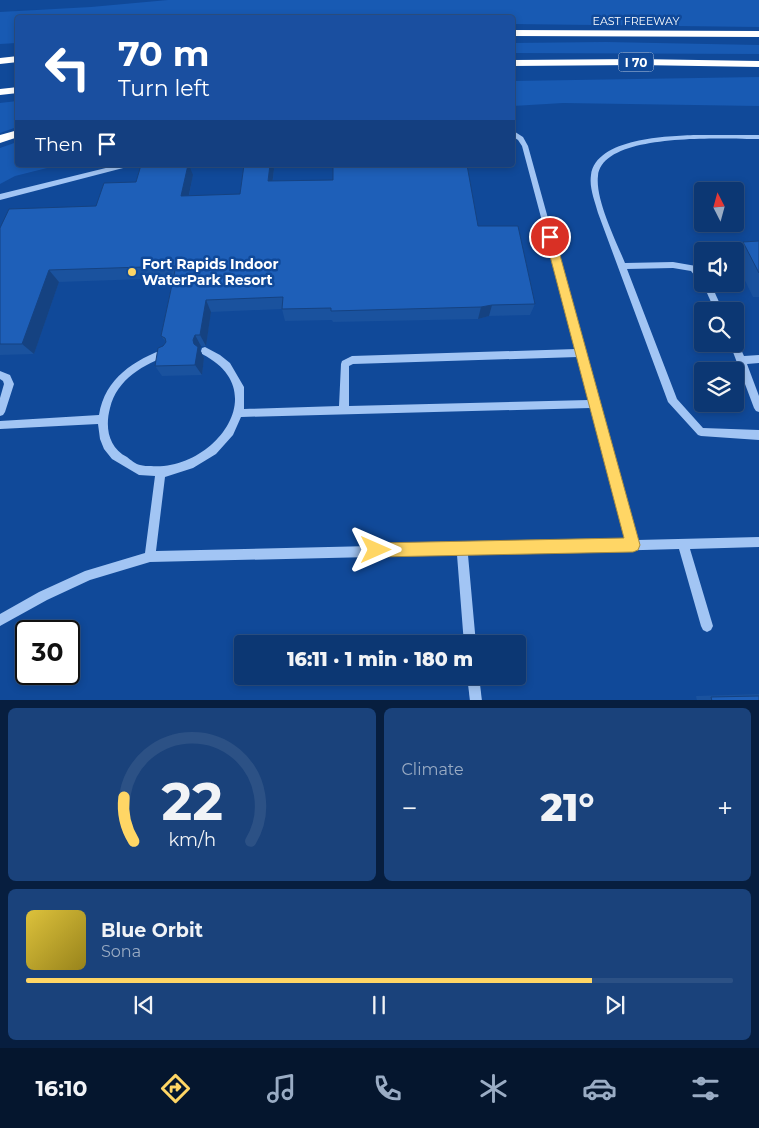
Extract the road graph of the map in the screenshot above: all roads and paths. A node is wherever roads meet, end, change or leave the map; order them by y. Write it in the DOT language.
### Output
graph roads {
  1 [pos="515,33"];
  2 [pos="759,34"];
  3 [pos="0,53"];
  4 [pos="15,54"];
  5 [pos="15,59"];
  6 [pos="0,61"];
  7 [pos="515,63"];
  8 [pos="759,64"];
  9 [pos="15,90"];
  10 [pos="0,92"];
  11 [pos="15,134"];
  12 [pos="515,134"];
  13 [pos="759,137"];
  14 [pos="0,139"];
  15 [pos="119,167"];
  16 [pos="0,197"];
  17 [pos="622,266"];
  18 [pos="694,269"];
  19 [pos="205,351"];
  20 [pos="167,352"];
  21 [pos="738,352"];
  22 [pos="581,353"];
  23 [pos="759,359"];
  24 [pos="741,360"];
  25 [pos="0,375"];
  26 [pos="595,404"];
  27 [pos="759,408"];
  28 [pos="344,410"];
  29 [pos="0,412"];
  30 [pos="238,413"];
  31 [pos="102,419"];
  32 [pos="0,425"];
  33 [pos="759,435"];
  34 [pos="160,473"];
  35 [pos="759,542"];
  36 [pos="683,544"];
  37 [pos="633,545"];
  38 [pos="462,549"];
  39 [pos="150,557"];
  40 [pos="0,620"];
  41 [pos="707,626"];
  42 [pos="469,635"];
  43 [pos="474,685"];
  44 [pos="476,700"];
  1 -- 2 [label="highway, EAST FREEWAY / I 70"];
  3 -- 4 [label="highway"];
  5 -- 6 [label="highway"];
  7 -- 8 [label="highway, I 70"];
  9 -- 10 [label="highway"];
  11 -- 14 [label="highway"];
  12 -- 22 [label="street"];
  13 -- 17 [label="street"];
  15 -- 16 [label="street"];
  17 -- 18 [label="street"];
  17 -- 33 [label="street"];
  19 -- 30 [label="street"];
  20 -- 31 [label="street"];
  21 -- 24 [label="street"];
  22 -- 26 [label="street"];
  22 -- 28 [label="street"];
  23 -- 24 [label="street"];
  24 -- 27 [label="street"];
  25 -- 29 [label="street"];
  26 -- 28 [label="street"];
  26 -- 37 [label="street"];
  28 -- 30 [label="street"];
  30 -- 34 [label="street"];
  31 -- 32 [label="street"];
  31 -- 34 [label="street"];
  34 -- 39 [label="lane"];
  35 -- 36 [label="street"];
  36 -- 37 [label="street"];
  36 -- 41 [label="street"];
  37 -- 38 [label="street"];
  38 -- 39 [label="street"];
  38 -- 42 [label="street"];
  39 -- 40 [label="street"];
  43 -- 44 [label="street"];
}
